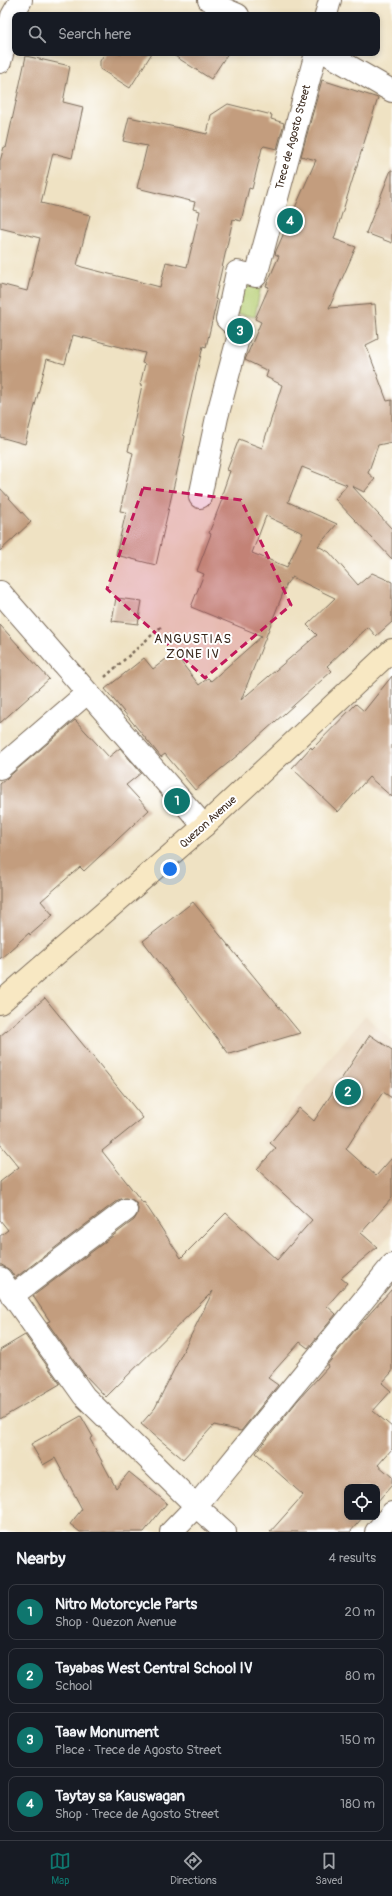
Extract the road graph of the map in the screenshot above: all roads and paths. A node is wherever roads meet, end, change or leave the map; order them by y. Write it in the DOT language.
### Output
graph roads {
  1 [pos="20,0"];
  2 [pos="208,0"];
  3 [pos="330,0"];
  4 [pos="14,12"];
  5 [pos="231,12"];
  6 [pos="327,12"];
  7 [pos="12,16"];
  8 [pos="315,56"];
  9 [pos="331,56"];
  10 [pos="0,62"];
  11 [pos="392,91"];
  12 [pos="200,497"];
  13 [pos="0,592"];
  14 [pos="161,627"];
  15 [pos="392,650"];
  16 [pos="87,693"];
  17 [pos="0,768"];
  18 [pos="204,826"];
  19 [pos="0,1003"];
  20 [pos="126,1210"];
  21 [pos="392,1265"];
  22 [pos="0,1278"];
  23 [pos="12,1296"];
  24 [pos="196,1506"];
  25 [pos="392,1513"];
  26 [pos="171,1532"];
  27 [pos="226,1532"];
  28 [pos="376,1532"];
  1 -- 4 [label="street"];
  2 -- 5 [label="street"];
  3 -- 6 [label="street"];
  7 -- 10 [label="street"];
  8 -- 12 [label="street, Trece de Agosto Street"];
  9 -- 11 [label="street"];
  13 -- 16 [label="street"];
  14 -- 16 [label="path"];
  15 -- 18 [label="main road, Quezon Avenue"];
  16 -- 17 [label="street"];
  16 -- 18 [label="street"];
  18 -- 19 [label="main road, Quezon Avenue"];
  20 -- 23 [label="street"];
  21 -- 24 [label="street"];
  22 -- 23 [label="street"];
  23 -- 24 [label="street"];
  24 -- 26 [label="street"];
  24 -- 27 [label="street"];
  25 -- 28 [label="street"];
}
